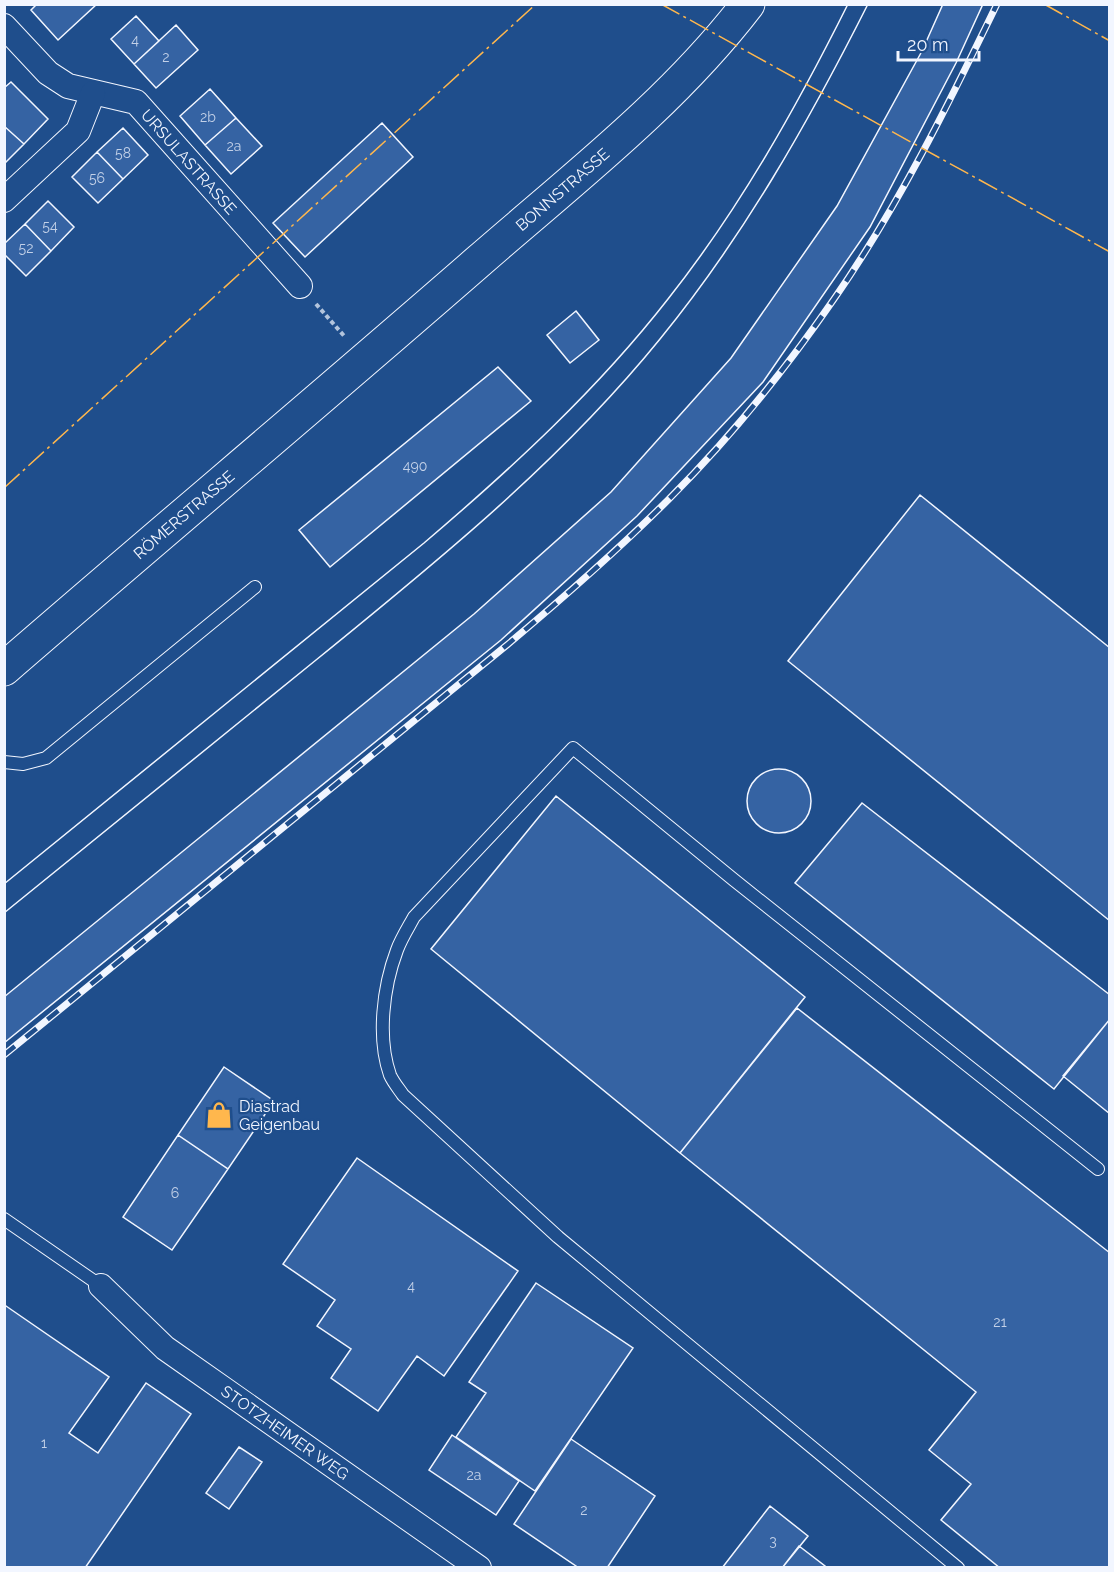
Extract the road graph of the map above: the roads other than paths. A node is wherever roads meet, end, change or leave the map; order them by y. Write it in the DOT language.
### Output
graph roads {
  1 [pos="748,4"];
  2 [pos="4,26"];
  3 [pos="93,93"];
  4 [pos="4,200"];
  5 [pos="300,286"];
  6 [pos="357,351"];
  7 [pos="255,587"];
  8 [pos="4,669"];
  9 [pos="4,762"];
  10 [pos="1098,1168"];
  11 [pos="4,1220"];
  12 [pos="100,1286"];
  13 [pos="479,1568"];
  14 [pos="958,1568"];
  1 -- 6 [label="main road, BONNSTRASSE"];
  2 -- 3 [label="street, URSULASTRASSE"];
  3 -- 4 [label="street"];
  3 -- 5 [label="street, URSULASTRASSE"];
  6 -- 8 [label="main road, RÖMERSTRASSE"];
  7 -- 9 [label="lane"];
  10 -- 14 [label="lane"];
  11 -- 12 [label="lane"];
  12 -- 13 [label="street, STOTZHEIMER WEG"];
}
